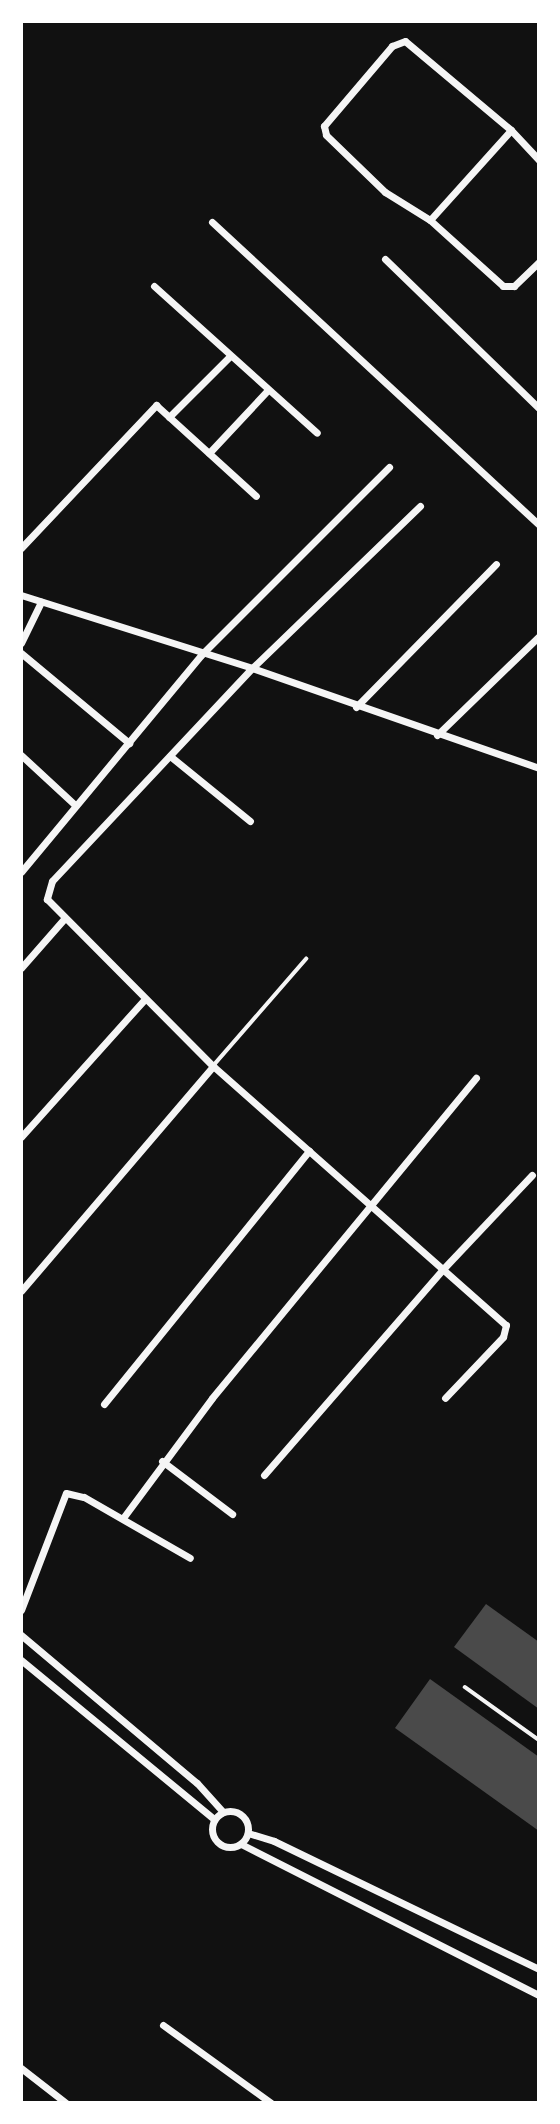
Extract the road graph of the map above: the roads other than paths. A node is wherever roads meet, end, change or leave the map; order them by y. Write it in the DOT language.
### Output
graph roads {
  1 [pos="511,130"];
  2 [pos="539,160"];
  3 [pos="430,220"];
  4 [pos="212,222"];
  5 [pos="385,258"];
  6 [pos="539,262"];
  7 [pos="154,286"];
  8 [pos="230,356"];
  9 [pos="268,390"];
  10 [pos="539,408"];
  11 [pos="169,417"];
  12 [pos="317,433"];
  13 [pos="209,453"];
  14 [pos="388,467"];
  15 [pos="256,496"];
  16 [pos="420,506"];
  17 [pos="539,525"];
  18 [pos="21,548"];
  19 [pos="496,564"];
  20 [pos="21,595"];
  21 [pos="41,602"];
  22 [pos="539,636"];
  23 [pos="21,643"];
  24 [pos="21,653"];
  25 [pos="201,655"];
  26 [pos="252,668"];
  27 [pos="356,707"];
  28 [pos="437,735"];
  29 [pos="130,743"];
  30 [pos="21,755"];
  31 [pos="170,756"];
  32 [pos="539,768"];
  33 [pos="75,806"];
  34 [pos="250,821"];
  35 [pos="21,872"];
  36 [pos="63,920"];
  37 [pos="306,959"];
  38 [pos="21,968"];
  39 [pos="144,1001"];
  40 [pos="213,1066"];
  41 [pos="476,1078"];
  42 [pos="21,1137"];
  43 [pos="309,1151"];
  44 [pos="532,1175"];
  45 [pos="371,1209"];
  46 [pos="444,1268"];
  47 [pos="21,1291"];
  48 [pos="445,1398"];
  49 [pos="104,1404"];
  50 [pos="162,1461"];
  51 [pos="264,1475"];
  52 [pos="232,1514"];
  53 [pos="123,1518"];
  54 [pos="190,1558"];
  55 [pos="21,1610"];
  56 [pos="21,1635"];
  57 [pos="21,1660"];
  58 [pos="465,1687"];
  59 [pos="539,1741"];
  60 [pos="223,1812"];
  61 [pos="214,1819"];
  62 [pos="248,1833"];
  63 [pos="241,1844"];
  64 [pos="539,1969"];
  65 [pos="539,1994"];
  66 [pos="163,2025"];
  67 [pos="21,2068"];
  68 [pos="66,2103"];
  69 [pos="271,2103"];
  1 -- 2 [label="street"];
  1 -- 3 [label="street"];
  1 -- 3 [label="street"];
  3 -- 6 [label="street"];
  4 -- 17 [label="street"];
  5 -- 10 [label="street"];
  7 -- 8 [label="street"];
  8 -- 9 [label="street"];
  8 -- 11 [label="street"];
  9 -- 12 [label="street"];
  9 -- 13 [label="street"];
  11 -- 13 [label="street"];
  11 -- 18 [label="street"];
  13 -- 15 [label="street"];
  14 -- 25 [label="street"];
  16 -- 26 [label="street"];
  19 -- 27 [label="street"];
  20 -- 21 [label="street"];
  21 -- 23 [label="street"];
  21 -- 25 [label="street"];
  22 -- 28 [label="street"];
  24 -- 29 [label="street"];
  25 -- 26 [label="street"];
  25 -- 29 [label="street"];
  26 -- 27 [label="street"];
  26 -- 31 [label="street"];
  27 -- 28 [label="street"];
  28 -- 32 [label="street"];
  29 -- 33 [label="street"];
  30 -- 33 [label="street"];
  31 -- 34 [label="street"];
  31 -- 36 [label="street"];
  33 -- 35 [label="street"];
  36 -- 38 [label="street"];
  36 -- 39 [label="street"];
  37 -- 40 [label="lane"];
  39 -- 40 [label="street"];
  39 -- 42 [label="street"];
  40 -- 43 [label="street"];
  40 -- 47 [label="street"];
  41 -- 45 [label="street"];
  43 -- 45 [label="street"];
  43 -- 49 [label="street"];
  44 -- 46 [label="street"];
  45 -- 46 [label="street"];
  45 -- 50 [label="street"];
  46 -- 48 [label="street"];
  46 -- 51 [label="street"];
  50 -- 52 [label="street"];
  50 -- 53 [label="street"];
  53 -- 54 [label="street"];
  53 -- 55 [label="street"];
  56 -- 60 [label="street"];
  57 -- 61 [label="street"];
  58 -- 59 [label="lane"];
  60 -- 61 [label="street"];
  60 -- 62 [label="street"];
  61 -- 63 [label="street"];
  62 -- 63 [label="street"];
  62 -- 64 [label="street"];
  63 -- 65 [label="street"];
  66 -- 69 [label="street"];
  67 -- 68 [label="street"];
}
